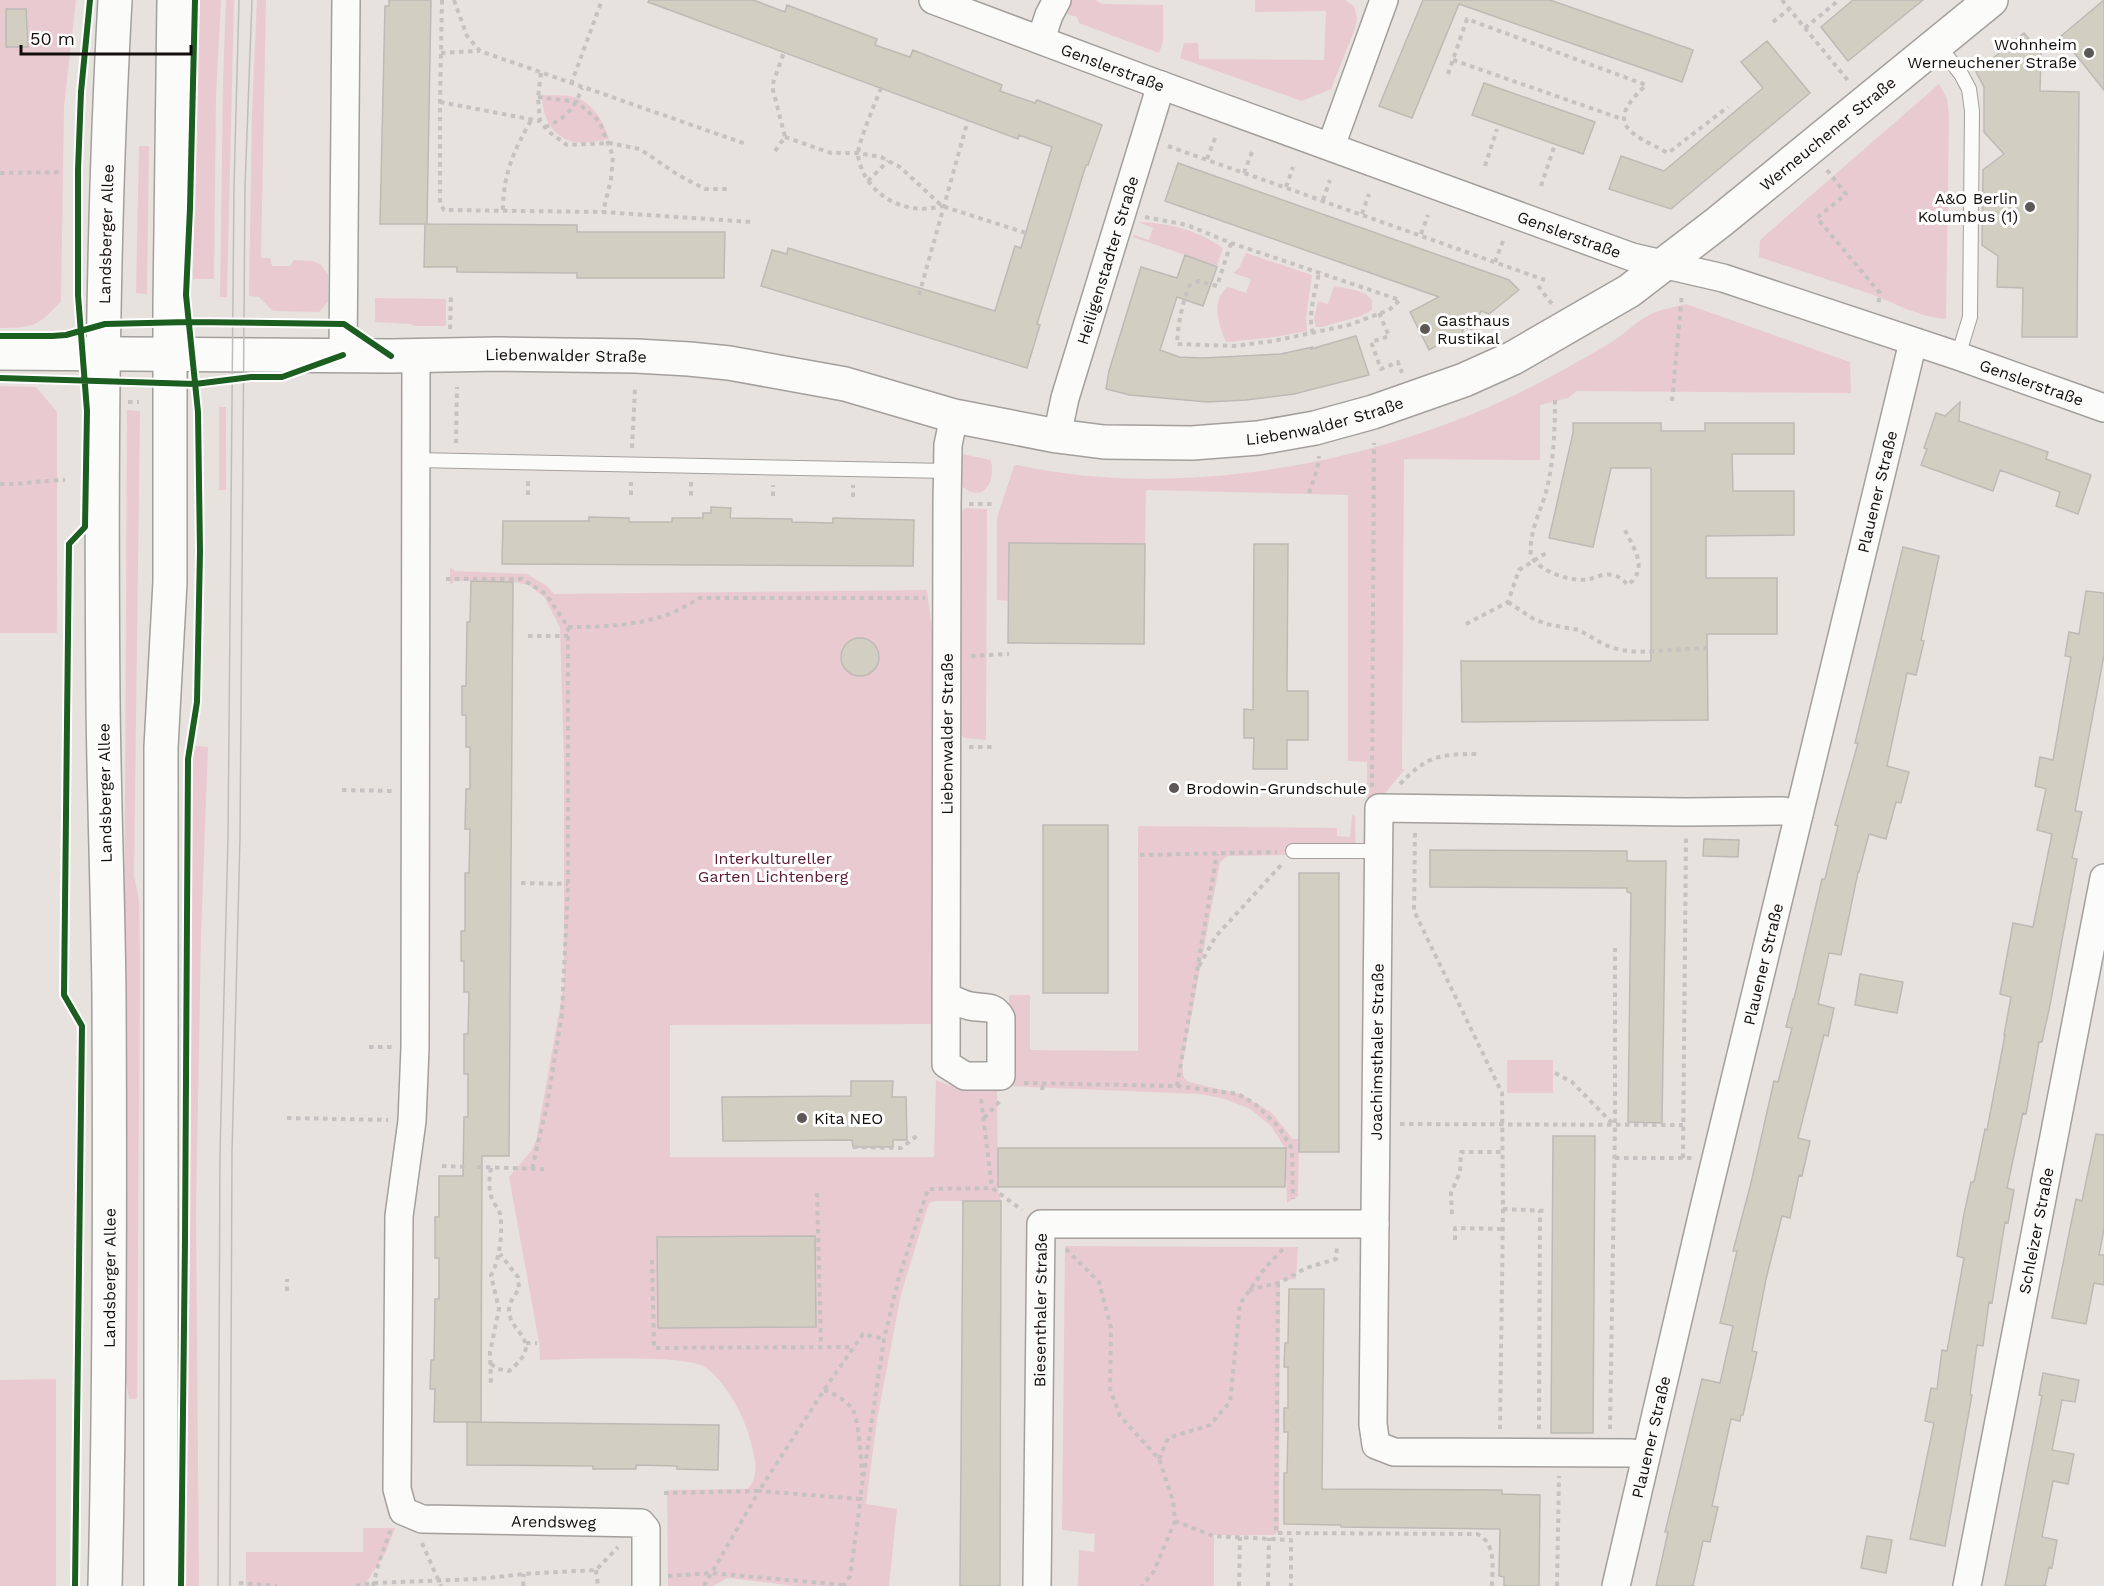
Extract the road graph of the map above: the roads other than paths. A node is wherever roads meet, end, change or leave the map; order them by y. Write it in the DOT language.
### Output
graph roads {
  1 [pos="115,0"];
  2 [pos="174,0"];
  3 [pos="346,0"];
  4 [pos="933,0"];
  5 [pos="1058,0"];
  6 [pos="1384,0"];
  7 [pos="1991,0"];
  8 [pos="1041,39"];
  9 [pos="1937,44"];
  10 [pos="1161,85"];
  11 [pos="1330,146"];
  12 [pos="1663,264"];
  13 [pos="1913,342"];
  14 [pos="0,353"];
  15 [pos="104,355"];
  16 [pos="170,355"];
  17 [pos="343,355"];
  18 [pos="416,356"];
  19 [pos="1958,356"];
  20 [pos="2104,408"];
  21 [pos="954,416"];
  22 [pos="1057,436"];
  23 [pos="416,460"];
  24 [pos="948,471"];
  25 [pos="1799,814"];
  26 [pos="1293,851"];
  27 [pos="1379,851"];
  28 [pos="2104,878"];
  29 [pos="946,996"];
  30 [pos="1375,1224"];
  31 [pos="1645,1456"];
  32 [pos="655,1581"];
  33 [pos="105,1586"];
  34 [pos="161,1586"];
  35 [pos="1037,1586"];
  36 [pos="1616,1586"];
  37 [pos="1967,1586"];
  1 -- 15 [label="main road, Landsberger Allee"];
  2 -- 16 [label="main road"];
  3 -- 17 [label="street"];
  4 -- 8 [label="street, Genslerstraße"];
  5 -- 8 [label="street, Genslerstraße"];
  6 -- 11 [label="street"];
  7 -- 9 [label="main road, Werneuchener Straße"];
  8 -- 10 [label="street, Genslerstraße"];
  9 -- 12 [label="main road, Werneuchener Straße"];
  9 -- 19 [label="lane"];
  10 -- 11 [label="street, Genslerstraße"];
  10 -- 22 [label="street, Heiligenstadter Straße"];
  11 -- 12 [label="street, Genslerstraße"];
  12 -- 13 [label="street, Genslerstraße"];
  12 -- 22 [label="main road, Liebenwalder Straße"];
  13 -- 19 [label="street, Genslerstraße"];
  13 -- 25 [label="street, Plauener Straße"];
  14 -- 15 [label="main road, Liebenwalder Straße"];
  15 -- 16 [label="main road, Liebenwalder Straße"];
  15 -- 33 [label="main road, Landsberger Allee"];
  16 -- 17 [label="main road, Liebenwalder Straße"];
  16 -- 34 [label="main road"];
  17 -- 18 [label="main road, Liebenwalder Straße"];
  18 -- 21 [label="main road, Liebenwalder Straße"];
  18 -- 23 [label="street"];
  19 -- 20 [label="street, Genslerstraße"];
  21 -- 22 [label="main road, Liebenwalder Straße"];
  21 -- 24 [label="street, Liebenwalder Straße"];
  23 -- 24 [label="lane"];
  23 -- 32 [label="street, Arendsweg"];
  24 -- 29 [label="street, Liebenwalder Straße"];
  25 -- 27 [label="street, Joachimsthaler Straße"];
  25 -- 31 [label="street, Plauener Straße"];
  26 -- 27 [label="lane"];
  27 -- 30 [label="street, Joachimsthaler Straße"];
  28 -- 37 [label="street, Schleizer Straße"];
  29 -- 29 [label="street, Liebenwalder Straße"];
  30 -- 31 [label="street, Joachimsthaler Straße"];
  30 -- 35 [label="street, Biesenthaler Straße"];
  31 -- 36 [label="street, Plauener Straße"];
}
